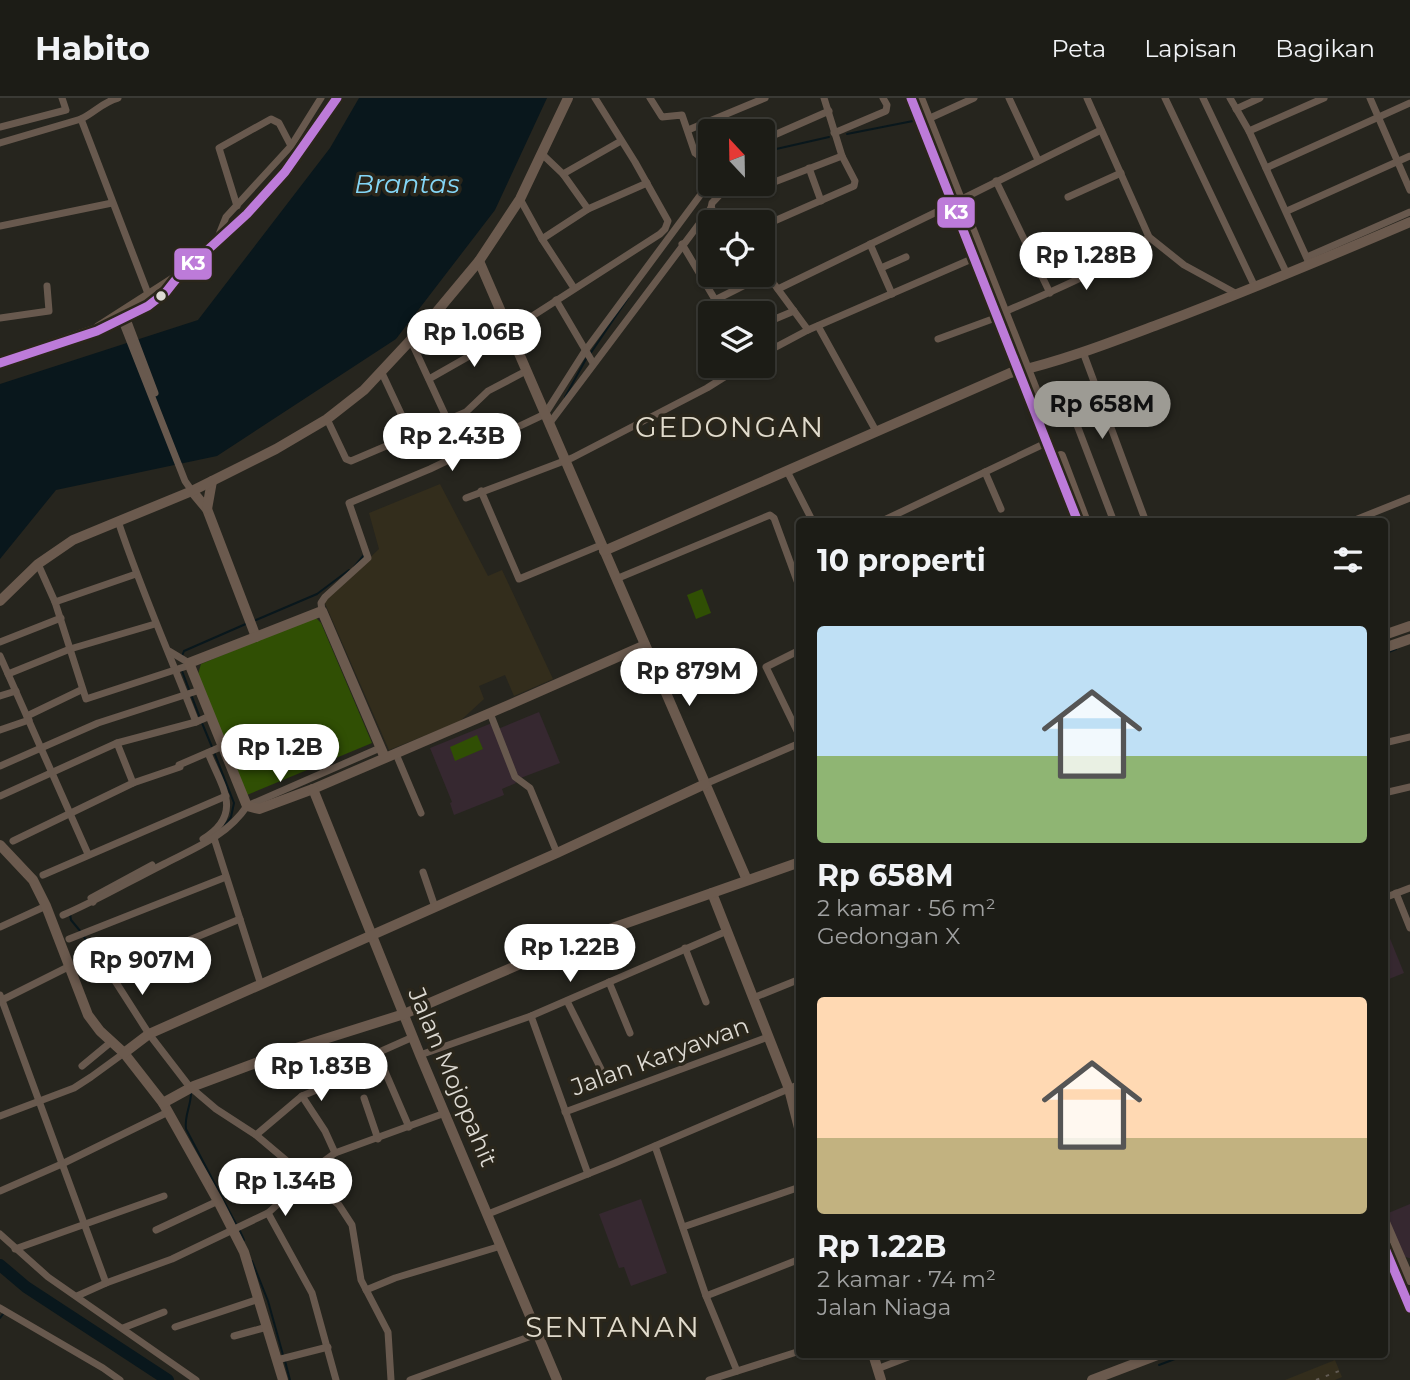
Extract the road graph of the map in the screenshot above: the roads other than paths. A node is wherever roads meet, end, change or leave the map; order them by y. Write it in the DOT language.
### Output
graph roads {
  1 [pos="62,98"];
  2 [pos="118,98"];
  3 [pos="321,98"];
  4 [pos="337,98"];
  5 [pos="568,98"];
  6 [pos="595,98"];
  7 [pos="650,98"];
  8 [pos="765,98"];
  9 [pos="824,98"];
  10 [pos="883,98"];
  11 [pos="911,98"];
  12 [pos="920,98"];
  13 [pos="974,98"];
  14 [pos="1009,98"];
  15 [pos="1087,98"];
  16 [pos="1165,98"];
  17 [pos="1203,98"];
  18 [pos="1230,98"];
  19 [pos="1260,98"];
  20 [pos="1324,98"];
  21 [pos="1370,98"];
  22 [pos="1410,103"];
  23 [pos="1236,109"];
  24 [pos="66,110"];
  25 [pos="829,111"];
  26 [pos="1378,118"];
  27 [pos="928,119"];
  28 [pos="81,120"];
  29 [pos="70,123"];
  30 [pos="0,127"];
  31 [pos="688,130"];
  32 [pos="1101,130"];
  33 [pos="1249,131"];
  34 [pos="834,133"];
  35 [pos="775,135"];
  36 [pos="621,141"];
  37 [pos="0,144"];
  38 [pos="291,146"];
  39 [pos="542,154"];
  40 [pos="698,155"];
  41 [pos="842,156"];
  42 [pos="1410,156"];
  43 [pos="1038,160"];
  44 [pos="1398,162"];
  45 [pos="809,168"];
  46 [pos="1266,168"];
  47 [pos="1121,173"];
  48 [pos="563,174"];
  49 [pos="775,181"];
  50 [pos="996,181"];
  51 [pos="647,183"];
  52 [pos="1410,191"];
  53 [pos="701,196"];
  54 [pos="707,196"];
  55 [pos="719,196"];
  56 [pos="1068,197"];
  57 [pos="520,199"];
  58 [pos="821,201"];
  59 [pos="957,202"];
  60 [pos="112,203"];
  61 [pos="711,205"];
  62 [pos="237,206"];
  63 [pos="588,209"];
  64 [pos="715,210"];
  65 [pos="1287,211"];
  66 [pos="1410,212"];
  67 [pos="775,221"];
  68 [pos="1410,222"];
  69 [pos="0,226"];
  70 [pos="1149,237"];
  71 [pos="542,239"];
  72 [pos="217,241"];
  73 [pos="682,244"];
  74 [pos="870,244"];
  75 [pos="906,257"];
  76 [pos="974,258"];
  77 [pos="479,261"];
  78 [pos="1308,261"];
  79 [pos="881,268"];
  80 [pos="1287,274"];
  81 [pos="775,285"];
  82 [pos="47,286"];
  83 [pos="737,287"];
  84 [pos="1255,287"];
  85 [pos="574,288"];
  86 [pos="778,289"];
  87 [pos="1050,293"];
  88 [pos="892,294"];
  89 [pos="1237,295"];
  90 [pos="556,300"];
  91 [pos="715,300"];
  92 [pos="151,301"];
  93 [pos="622,311"];
  94 [pos="794,311"];
  95 [pos="999,316"];
  96 [pos="0,318"];
  97 [pos="775,319"];
  98 [pos="125,322"];
  99 [pos="818,326"];
  100 [pos="99,328"];
  101 [pos="808,330"];
  102 [pos="509,331"];
  103 [pos="938,339"];
  104 [pos="411,341"];
  105 [pos="775,348"];
  106 [pos="1083,352"];
  107 [pos="589,357"];
  108 [pos="0,363"];
  109 [pos="381,370"];
  110 [pos="1023,370"];
  111 [pos="523,373"];
  112 [pos="722,378"];
  113 [pos="429,379"];
  114 [pos="544,418"];
  115 [pos="1046,419"];
  116 [pos="448,421"];
  117 [pos="328,422"];
  118 [pos="876,431"];
  119 [pos="411,435"];
  120 [pos="1048,442"];
  121 [pos="565,460"];
  122 [pos="787,471"];
  123 [pos="985,472"];
  124 [pos="212,481"];
  125 [pos="188,484"];
  126 [pos="481,491"];
  127 [pos="466,498"];
  128 [pos="1410,498"];
  129 [pos="207,509"];
  130 [pos="1001,509"];
  131 [pos="811,518"];
  132 [pos="888,518"];
  133 [pos="1076,518"];
  134 [pos="1084,518"];
  135 [pos="1112,518"];
  136 [pos="1145,518"];
  137 [pos="1360,518"];
  138 [pos="118,521"];
  139 [pos="603,548"];
  140 [pos="38,564"];
  141 [pos="136,574"];
  142 [pos="796,578"];
  143 [pos="616,579"];
  144 [pos="0,601"];
  145 [pos="55,602"];
  146 [pos="322,607"];
  147 [pos="61,618"];
  148 [pos="155,624"];
  149 [pos="1410,626"];
  150 [pos="254,633"];
  151 [pos="1388,634"];
  152 [pos="1410,639"];
  153 [pos="0,642"];
  154 [pos="645,645"];
  155 [pos="1388,647"];
  156 [pos="70,649"];
  157 [pos="169,650"];
  158 [pos="796,652"];
  159 [pos="1,661"];
  160 [pos="183,664"];
  161 [pos="8,674"];
  162 [pos="81,690"];
  163 [pos="16,691"];
  164 [pos="191,693"];
  165 [pos="0,696"];
  166 [pos="490,713"];
  167 [pos="28,718"];
  168 [pos="202,720"];
  169 [pos="796,729"];
  170 [pos="0,730"];
  171 [pos="1410,737"];
  172 [pos="1388,742"];
  173 [pos="117,743"];
  174 [pos="796,745"];
  175 [pos="41,749"];
  176 [pos="214,750"];
  177 [pos="382,753"];
  178 [pos="396,754"];
  179 [pos="0,766"];
  180 [pos="51,772"];
  181 [pos="133,783"];
  182 [pos="311,784"];
  183 [pos="705,784"];
  184 [pos="1410,787"];
  185 [pos="1388,792"];
  186 [pos="0,796"];
  187 [pos="226,796"];
  188 [pos="247,806"];
  189 [pos="421,813"];
  190 [pos="70,815"];
  191 [pos="214,838"];
  192 [pos="4,845"];
  193 [pos="557,853"];
  194 [pos="88,854"];
  195 [pos="796,863"];
  196 [pos="423,872"];
  197 [pos="43,875"];
  198 [pos="226,877"];
  199 [pos="131,879"];
  200 [pos="747,880"];
  201 [pos="1410,888"];
  202 [pos="712,893"];
  203 [pos="1396,894"];
  204 [pos="1388,897"];
  205 [pos="46,906"];
  206 [pos="435,907"];
  207 [pos="63,915"];
  208 [pos="240,919"];
  209 [pos="0,927"];
  210 [pos="1410,928"];
  211 [pos="727,931"];
  212 [pos="372,936"];
  213 [pos="69,939"];
  214 [pos="685,948"];
  215 [pos="71,966"];
  216 [pos="796,981"];
  217 [pos="609,982"];
  218 [pos="261,985"];
  219 [pos="753,998"];
  220 [pos="1,999"];
  221 [pos="567,1001"];
  222 [pos="706,1002"];
  223 [pos="404,1014"];
  224 [pos="531,1016"];
  225 [pos="630,1033"];
  226 [pos="148,1035"];
  227 [pos="413,1037"];
  228 [pos="768,1037"];
  229 [pos="111,1042"];
  230 [pos="124,1052"];
  231 [pos="420,1055"];
  232 [pos="381,1063"];
  233 [pos="82,1066"];
  234 [pos="607,1082"];
  235 [pos="794,1086"];
  236 [pos="190,1087"];
  237 [pos="302,1096"];
  238 [pos="364,1098"];
  239 [pos="41,1101"];
  240 [pos="165,1108"];
  241 [pos="565,1112"];
  242 [pos="445,1113"];
  243 [pos="0,1116"];
  244 [pos="409,1127"];
  245 [pos="256,1135"];
  246 [pos="378,1139"];
  247 [pos="655,1146"];
  248 [pos="335,1153"];
  249 [pos="64,1163"];
  250 [pos="588,1174"];
  251 [pos="302,1177"];
  252 [pos="796,1188"];
  253 [pos="0,1191"];
  254 [pos="164,1195"];
  255 [pos="218,1201"];
  256 [pos="268,1213"];
  257 [pos="488,1214"];
  258 [pos="85,1224"];
  259 [pos="236,1227"];
  260 [pos="683,1227"];
  261 [pos="156,1230"];
  262 [pos="1388,1231"];
  263 [pos="0,1234"];
  264 [pos="500,1246"];
  265 [pos="15,1249"];
  266 [pos="1388,1250"];
  267 [pos="796,1261"];
  268 [pos="1401,1268"];
  269 [pos="106,1283"];
  270 [pos="366,1290"];
  271 [pos="76,1296"];
  272 [pos="706,1296"];
  273 [pos="259,1299"];
  274 [pos="0,1308"];
  275 [pos="1410,1308"];
  276 [pos="164,1312"];
  277 [pos="267,1326"];
  278 [pos="176,1327"];
  279 [pos="123,1328"];
  280 [pos="537,1334"];
  281 [pos="234,1336"];
  282 [pos="328,1347"];
  283 [pos="796,1352"];
  284 [pos="909,1358"];
  285 [pos="283,1359"];
  286 [pos="1126,1360"];
  287 [pos="737,1371"];
  288 [pos="879,1374"];
  289 [pos="120,1380"];
  290 [pos="195,1380"];
  291 [pos="283,1380"];
  292 [pos="336,1380"];
  293 [pos="390,1380"];
  294 [pos="410,1380"];
  295 [pos="557,1380"];
  296 [pos="709,1380"];
  297 [pos="1092,1380"];
  1 -- 24 [label="street"];
  2 -- 28 [label="street"];
  3 -- 38 [label="street"];
  4 -- 72 [label="main road"];
  5 -- 39 [label="main road"];
  6 -- 36 [label="street"];
  7 -- 31 [label="street"];
  8 -- 31 [label="street"];
  9 -- 25 [label="street"];
  10 -- 34 [label="street"];
  11 -- 59 [label="main road"];
  12 -- 27 [label="main road"];
  13 -- 27 [label="street"];
  14 -- 43 [label="street"];
  15 -- 32 [label="street"];
  16 -- 84 [label="street"];
  17 -- 80 [label="street"];
  18 -- 23 [label="street"];
  19 -- 23 [label="street"];
  20 -- 33 [label="street"];
  21 -- 26 [label="street"];
  22 -- 26 [label="street"];
  23 -- 33 [label="street"];
  24 -- 29 [label="street"];
  24 -- 30 [label="street"];
  25 -- 34 [label="street"];
  25 -- 35 [label="street"];
  26 -- 44 [label="street"];
  26 -- 46 [label="street"];
  27 -- 59 [label="main road"];
  28 -- 29 [label="street"];
  28 -- 60 [label="street"];
  29 -- 37 [label="street"];
  31 -- 40 [label="street"];
  32 -- 43 [label="street"];
  32 -- 47 [label="street"];
  33 -- 46 [label="street"];
  34 -- 41 [label="street"];
  36 -- 48 [label="street"];
  36 -- 51 [label="street"];
  38 -- 62 [label="street"];
  38 -- 62 [label="street"];
  39 -- 48 [label="street"];
  39 -- 57 [label="main road"];
  41 -- 45 [label="street"];
  41 -- 58 [label="street"];
  42 -- 44 [label="street"];
  43 -- 50 [label="street"];
  44 -- 52 [label="street"];
  44 -- 65 [label="street"];
  45 -- 49 [label="street"];
  45 -- 58 [label="street"];
  46 -- 65 [label="street"];
  47 -- 56 [label="street"];
  47 -- 70 [label="street"];
  48 -- 63 [label="street"];
  50 -- 59 [label="street"];
  50 -- 87 [label="street"];
  51 -- 63 [label="street"];
  51 -- 85 [label="street"];
  53 -- 93 [label="street"];
  54 -- 61 [label="street"];
  55 -- 61 [label="street"];
  57 -- 71 [label="street"];
  57 -- 77 [label="main road"];
  58 -- 67 [label="street"];
  59 -- 74 [label="street"];
  59 -- 76 [label="main road"];
  59 -- 95 [label="main road"];
  60 -- 69 [label="street"];
  60 -- 92 [label="street"];
  61 -- 64 [label="street"];
  61 -- 73 [label="street"];
  62 -- 72 [label="street"];
  63 -- 71 [label="street"];
  65 -- 78 [label="street"];
  66 -- 78 [label="street"];
  68 -- 78 [label="main road"];
  70 -- 87 [label="street"];
  70 -- 89 [label="street"];
  71 -- 85 [label="street"];
  72 -- 92 [label="main road"];
  73 -- 91 [label="street"];
  73 -- 93 [label="street"];
  74 -- 79 [label="street"];
  74 -- 86 [label="street"];
  75 -- 79 [label="street"];
  76 -- 88 [label="street"];
  76 -- 95 [label="main road"];
  77 -- 102 [label="main road"];
  77 -- 104 [label="main road"];
  78 -- 80 [label="main road"];
  79 -- 88 [label="street"];
  80 -- 84 [label="main road"];
  81 -- 86 [label="street"];
  82 -- 96 [label="street"];
  83 -- 91 [label="street"];
  84 -- 89 [label="main road"];
  85 -- 90 [label="street"];
  86 -- 94 [label="street"];
  87 -- 95 [label="street"];
  88 -- 99 [label="street"];
  89 -- 106 [label="main road"];
  90 -- 102 [label="street"];
  90 -- 107 [label="street"];
  92 -- 98 [label="main road"];
  92 -- 100 [label="main road"];
  93 -- 107 [label="street"];
  93 -- 107 [label="street"];
  94 -- 97 [label="street"];
  94 -- 101 [label="street"];
  95 -- 103 [label="street"];
  95 -- 110 [label="main road"];
  98 -- 100 [label="main road"];
  98 -- 125 [label="street"];
  99 -- 101 [label="street"];
  99 -- 118 [label="street"];
  100 -- 108 [label="main road"];
  101 -- 105 [label="street"];
  102 -- 111 [label="main road"];
  102 -- 113 [label="street"];
  104 -- 109 [label="main road"];
  104 -- 113 [label="street"];
  106 -- 110 [label="main road"];
  106 -- 136 [label="street"];
  107 -- 114 [label="street"];
  107 -- 114 [label="street"];
  109 -- 117 [label="main road"];
  109 -- 119 [label="street"];
  110 -- 115 [label="main road"];
  110 -- 118 [label="main road"];
  110 -- 120 [label="main road"];
  111 -- 114 [label="main road"];
  111 -- 116 [label="street"];
  112 -- 121 [label="street"];
  113 -- 116 [label="street"];
  114 -- 121 [label="main road"];
  114 -- 146 [label="street"];
  115 -- 134 [label="main road"];
  115 -- 135 [label="street"];
  116 -- 119 [label="street"];
  117 -- 119 [label="street"];
  117 -- 124 [label="main road"];
  118 -- 122 [label="main road"];
  120 -- 123 [label="street"];
  120 -- 133 [label="main road"];
  121 -- 126 [label="street"];
  121 -- 139 [label="main road"];
  122 -- 131 [label="street"];
  122 -- 139 [label="main road"];
  123 -- 130 [label="street"];
  123 -- 132 [label="street"];
  124 -- 125 [label="main road"];
  124 -- 129 [label="main road"];
  125 -- 129 [label="main road"];
  125 -- 138 [label="main road"];
  126 -- 127 [label="street"];
  126 -- 139 [label="street"];
  128 -- 137 [label="street"];
  129 -- 150 [label="main road"];
  138 -- 140 [label="main road"];
  138 -- 141 [label="street"];
  139 -- 143 [label="main road"];
  140 -- 144 [label="main road"];
  140 -- 145 [label="street"];
  141 -- 145 [label="street"];
  141 -- 148 [label="street"];
  142 -- 143 [label="street"];
  143 -- 154 [label="main road"];
  145 -- 147 [label="street"];
  146 -- 150 [label="main road"];
  146 -- 177 [label="main road"];
  147 -- 153 [label="street"];
  147 -- 156 [label="street"];
  148 -- 156 [label="street"];
  148 -- 157 [label="street"];
  149 -- 151 [label="main road"];
  150 -- 160 [label="main road"];
  152 -- 155 [label="main road"];
  154 -- 166 [label="main road"];
  154 -- 183 [label="main road"];
  156 -- 161 [label="street"];
  156 -- 162 [label="street"];
  157 -- 160 [label="street"];
  157 -- 160 [label="street"];
  158 -- 169 [label="street"];
  159 -- 161 [label="street"];
  160 -- 162 [label="street"];
  160 -- 164 [label="main road"];
  161 -- 163 [label="street"];
  162 -- 167 [label="street"];
  163 -- 165 [label="street"];
  163 -- 167 [label="street"];
  164 -- 168 [label="main road"];
  164 -- 175 [label="street"];
  166 -- 178 [label="main road"];
  166 -- 193 [label="street"];
  167 -- 170 [label="street"];
  167 -- 175 [label="street"];
  168 -- 173 [label="street"];
  168 -- 176 [label="main road"];
  171 -- 172 [label="street"];
  173 -- 180 [label="street"];
  173 -- 181 [label="street"];
  174 -- 183 [label="street"];
  175 -- 179 [label="street"];
  175 -- 180 [label="street"];
  176 -- 181 [label="street"];
  176 -- 187 [label="street"];
  176 -- 188 [label="main road"];
  177 -- 178 [label="main road"];
  177 -- 182 [label="main road"];
  178 -- 189 [label="street"];
  180 -- 186 [label="street"];
  180 -- 190 [label="street"];
  181 -- 190 [label="street"];
  182 -- 188 [label="main road"];
  182 -- 212 [label="main road, Jalan Mojopahit"];
  183 -- 193 [label="main road"];
  183 -- 200 [label="main road"];
  184 -- 185 [label="street"];
  187 -- 194 [label="street"];
  187 -- 199 [label="street"];
  188 -- 191 [label="street"];
  190 -- 192 [label="street"];
  190 -- 194 [label="street"];
  191 -- 198 [label="street"];
  191 -- 199 [label="street"];
  192 -- 205 [label="main road"];
  193 -- 206 [label="main road"];
  194 -- 197 [label="street"];
  195 -- 200 [label="main road"];
  196 -- 206 [label="street"];
  198 -- 208 [label="street"];
  198 -- 213 [label="street"];
  199 -- 207 [label="street"];
  200 -- 202 [label="main road"];
  201 -- 203 [label="street"];
  202 -- 211 [label="main road"];
  202 -- 223 [label="main road"];
  203 -- 204 [label="street"];
  203 -- 210 [label="street"];
  205 -- 209 [label="street"];
  205 -- 215 [label="main road"];
  206 -- 212 [label="main road"];
  208 -- 218 [label="street"];
  208 -- 226 [label="street"];
  211 -- 214 [label="street"];
  211 -- 219 [label="main road"];
  212 -- 218 [label="main road"];
  212 -- 223 [label="main road, Jalan Mojopahit"];
  214 -- 217 [label="street"];
  214 -- 222 [label="street"];
  215 -- 220 [label="street"];
  215 -- 229 [label="main road"];
  216 -- 219 [label="street"];
  217 -- 221 [label="street"];
  217 -- 225 [label="street"];
  218 -- 226 [label="main road"];
  219 -- 228 [label="main road"];
  220 -- 239 [label="street"];
  221 -- 224 [label="street"];
  221 -- 234 [label="street"];
  223 -- 227 [label="main road, Jalan Mojopahit"];
  223 -- 236 [label="main road"];
  224 -- 231 [label="street"];
  224 -- 241 [label="street"];
  226 -- 230 [label="main road"];
  226 -- 236 [label="street"];
  227 -- 231 [label="main road, Jalan Mojopahit"];
  227 -- 232 [label="street"];
  228 -- 235 [label="main road"];
  228 -- 241 [label="street, Jalan Karyawan"];
  229 -- 230 [label="main road"];
  229 -- 233 [label="street"];
  230 -- 239 [label="street"];
  230 -- 240 [label="main road"];
  231 -- 242 [label="main road, Jalan Mojopahit"];
  232 -- 237 [label="street"];
  232 -- 244 [label="street"];
  235 -- 247 [label="street"];
  236 -- 240 [label="main road"];
  236 -- 245 [label="street"];
  237 -- 245 [label="street"];
  237 -- 248 [label="street"];
  238 -- 246 [label="street"];
  239 -- 243 [label="street"];
  239 -- 249 [label="street"];
  240 -- 249 [label="street"];
  240 -- 255 [label="main road"];
  241 -- 250 [label="street"];
  242 -- 244 [label="street"];
  242 -- 257 [label="main road, Jalan Mojopahit"];
  244 -- 246 [label="street"];
  245 -- 251 [label="street"];
  246 -- 248 [label="street"];
  247 -- 250 [label="street"];
  247 -- 260 [label="street"];
  248 -- 251 [label="street"];
  249 -- 253 [label="street"];
  249 -- 258 [label="street"];
  250 -- 257 [label="street"];
  251 -- 256 [label="street"];
  251 -- 270 [label="street"];
  252 -- 260 [label="street"];
  254 -- 258 [label="street"];
  255 -- 259 [label="main road"];
  255 -- 261 [label="street"];
  256 -- 259 [label="street"];
  256 -- 282 [label="street"];
  257 -- 264 [label="main road, Jalan Mojopahit"];
  258 -- 265 [label="street"];
  258 -- 269 [label="street"];
  259 -- 269 [label="street"];
  259 -- 273 [label="main road"];
  260 -- 272 [label="street"];
  262 -- 268 [label="main road"];
  263 -- 265 [label="street"];
  264 -- 270 [label="street"];
  264 -- 280 [label="main road, Jalan Mojopahit"];
  265 -- 271 [label="street"];
  266 -- 268 [label="main road"];
  267 -- 272 [label="street"];
  268 -- 275 [label="main road"];
  269 -- 271 [label="street"];
  270 -- 293 [label="street"];
  271 -- 279 [label="street"];
  272 -- 287 [label="street"];
  273 -- 277 [label="main road"];
  273 -- 278 [label="street"];
  274 -- 289 [label="street"];
  276 -- 279 [label="street"];
  277 -- 281 [label="street"];
  277 -- 285 [label="main road"];
  279 -- 290 [label="street"];
  280 -- 294 [label="street"];
  280 -- 295 [label="main road, Jalan Mojopahit"];
  282 -- 285 [label="street"];
  282 -- 292 [label="street"];
  283 -- 287 [label="street"];
  284 -- 288 [label="street"];
  285 -- 291 [label="main road"];
  286 -- 297 [label="main road"];
  287 -- 296 [label="street"];
}
